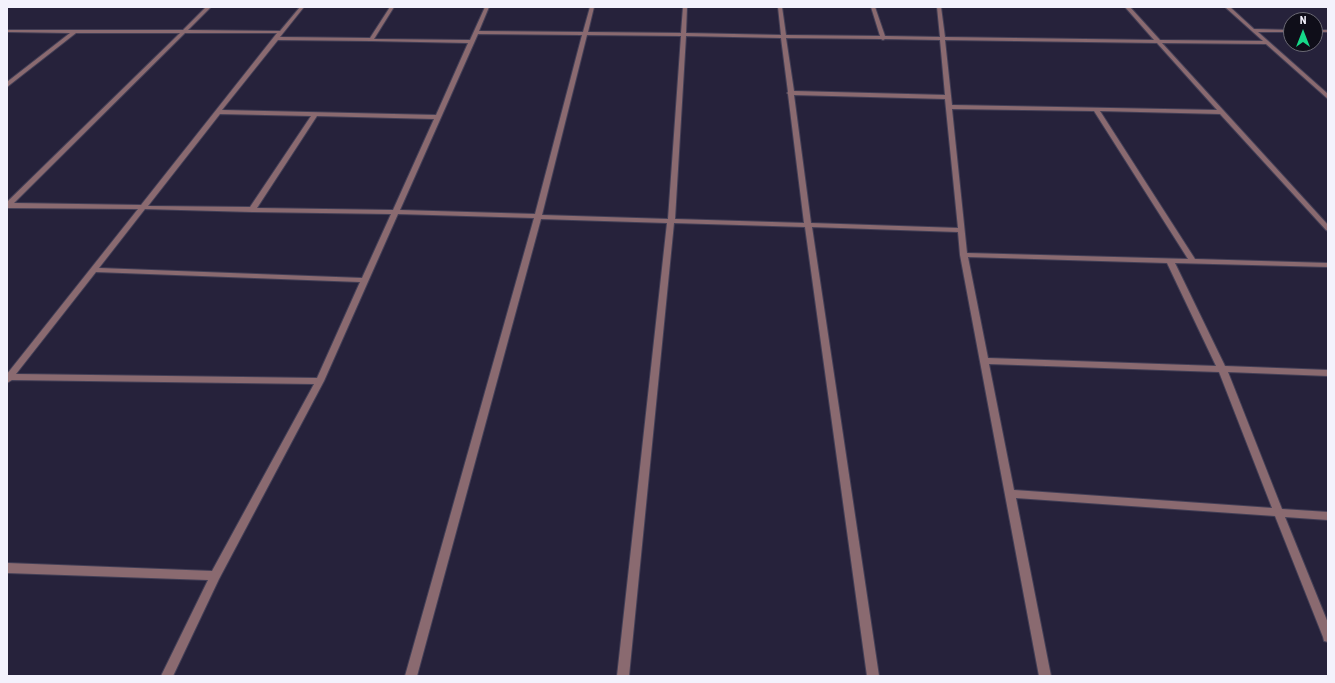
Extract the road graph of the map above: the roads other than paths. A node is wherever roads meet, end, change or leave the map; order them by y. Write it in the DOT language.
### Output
graph roads {
  1 [pos="209,7"];
  2 [pos="302,7"];
  3 [pos="392,7"];
  4 [pos="487,7"];
  5 [pos="592,7"];
  6 [pos="685,7"];
  7 [pos="780,7"];
  8 [pos="873,7"];
  9 [pos="939,7"];
  10 [pos="1127,7"];
  11 [pos="1227,7"];
  12 [pos="1253,30"];
  13 [pos="7,31"];
  14 [pos="75,31"];
  15 [pos="1283,31"];
  16 [pos="184,32"];
  17 [pos="281,32"];
  18 [pos="475,32"];
  19 [pos="586,33"];
  20 [pos="683,34"];
  21 [pos="783,36"];
  22 [pos="276,38"];
  23 [pos="883,39"];
  24 [pos="371,40"];
  25 [pos="942,40"];
  26 [pos="470,42"];
  27 [pos="1159,42"];
  28 [pos="1268,44"];
  29 [pos="7,84"];
  30 [pos="790,93"];
  31 [pos="948,97"];
  32 [pos="1328,97"];
  33 [pos="949,106"];
  34 [pos="1096,110"];
  35 [pos="219,112"];
  36 [pos="1222,112"];
  37 [pos="315,114"];
  38 [pos="437,117"];
  39 [pos="7,205"];
  40 [pos="143,208"];
  41 [pos="252,210"];
  42 [pos="395,212"];
  43 [pos="538,216"];
  44 [pos="671,221"];
  45 [pos="808,225"];
  46 [pos="1328,229"];
  47 [pos="961,230"];
  48 [pos="964,255"];
  49 [pos="1170,261"];
  50 [pos="1193,262"];
  51 [pos="1328,265"];
  52 [pos="93,270"];
  53 [pos="364,280"];
  54 [pos="985,362"];
  55 [pos="1222,369"];
  56 [pos="1328,373"];
  57 [pos="8,378"];
  58 [pos="320,381"];
  59 [pos="1010,494"];
  60 [pos="1278,512"];
  61 [pos="1328,516"];
  62 [pos="7,568"];
  63 [pos="214,576"];
  64 [pos="1328,637"];
  65 [pos="167,676"];
  66 [pos="411,676"];
  67 [pos="624,676"];
  68 [pos="873,676"];
  69 [pos="1045,676"];
  1 -- 16 [label="street"];
  2 -- 17 [label="street"];
  3 -- 24 [label="street"];
  4 -- 18 [label="street"];
  5 -- 19 [label="street"];
  6 -- 20 [label="street"];
  7 -- 21 [label="street"];
  8 -- 23 [label="street"];
  9 -- 25 [label="street"];
  10 -- 27 [label="street"];
  11 -- 12 [label="street"];
  12 -- 15 [label="street"];
  12 -- 28 [label="street"];
  13 -- 14 [label="street"];
  14 -- 16 [label="street"];
  14 -- 29 [label="street"];
  16 -- 17 [label="street"];
  16 -- 39 [label="street"];
  17 -- 22 [label="street"];
  18 -- 19 [label="street"];
  18 -- 26 [label="street"];
  19 -- 20 [label="street"];
  19 -- 43 [label="street"];
  20 -- 21 [label="street"];
  20 -- 44 [label="street"];
  21 -- 23 [label="street"];
  21 -- 30 [label="street"];
  22 -- 24 [label="street"];
  22 -- 35 [label="street"];
  23 -- 25 [label="street"];
  24 -- 26 [label="street"];
  25 -- 27 [label="street"];
  25 -- 31 [label="street"];
  26 -- 38 [label="street"];
  27 -- 28 [label="street"];
  27 -- 36 [label="street"];
  28 -- 32 [label="street"];
  30 -- 31 [label="street"];
  30 -- 45 [label="street"];
  31 -- 33 [label="street"];
  33 -- 34 [label="street"];
  33 -- 47 [label="street"];
  34 -- 36 [label="street"];
  34 -- 50 [label="street"];
  35 -- 37 [label="street"];
  35 -- 40 [label="street"];
  36 -- 46 [label="street"];
  37 -- 38 [label="street"];
  37 -- 41 [label="street"];
  38 -- 42 [label="street"];
  39 -- 40 [label="street"];
  40 -- 41 [label="street"];
  40 -- 52 [label="street"];
  41 -- 42 [label="street"];
  42 -- 43 [label="street"];
  42 -- 53 [label="street"];
  43 -- 44 [label="street"];
  43 -- 66 [label="street"];
  44 -- 45 [label="street"];
  44 -- 67 [label="street"];
  45 -- 47 [label="street"];
  45 -- 68 [label="street"];
  47 -- 48 [label="street"];
  48 -- 49 [label="street"];
  48 -- 54 [label="street"];
  49 -- 50 [label="street"];
  49 -- 55 [label="street"];
  50 -- 51 [label="street"];
  52 -- 53 [label="street"];
  52 -- 57 [label="street"];
  53 -- 58 [label="street"];
  54 -- 55 [label="street"];
  54 -- 59 [label="street"];
  55 -- 56 [label="street"];
  55 -- 60 [label="street"];
  57 -- 58 [label="street"];
  58 -- 63 [label="street"];
  59 -- 60 [label="street"];
  59 -- 69 [label="street"];
  60 -- 61 [label="street"];
  60 -- 64 [label="street"];
  62 -- 63 [label="street"];
  63 -- 65 [label="street"];
}
